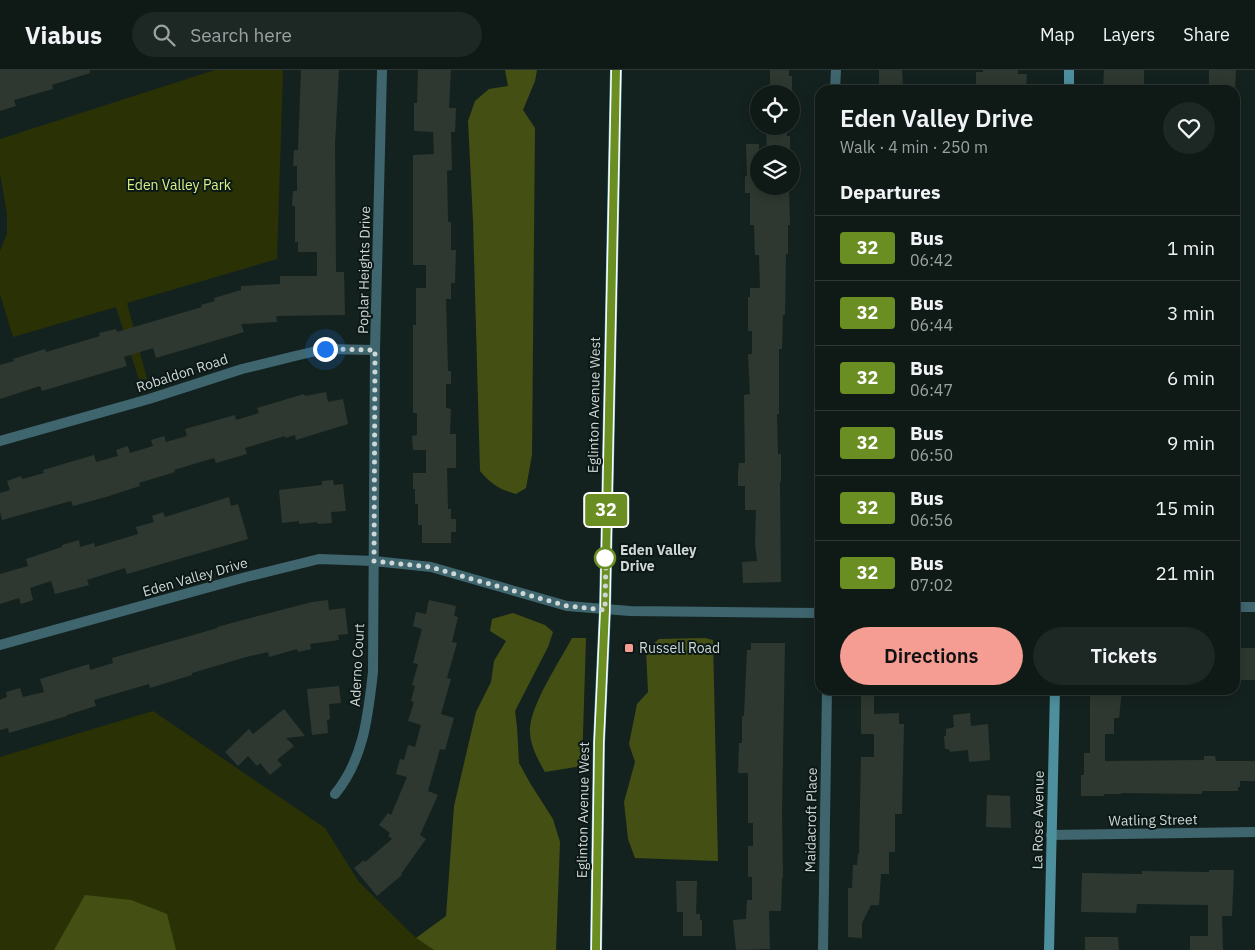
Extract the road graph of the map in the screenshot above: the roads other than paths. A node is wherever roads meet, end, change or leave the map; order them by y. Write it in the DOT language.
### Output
graph roads {
  1 [pos="382,70"];
  2 [pos="616,70"];
  3 [pos="836,70"];
  4 [pos="1069,70"];
  5 [pos="835,85"];
  6 [pos="1069,85"];
  7 [pos="375,350"];
  8 [pos="0,441"];
  9 [pos="374,561"];
  10 [pos="1240,607"];
  11 [pos="1255,607"];
  12 [pos="605,610"];
  13 [pos="815,613"];
  14 [pos="0,645"];
  15 [pos="827,695"];
  16 [pos="1054,695"];
  17 [pos="335,794"];
  18 [pos="1255,832"];
  19 [pos="1051,834"];
  20 [pos="596,950"];
  21 [pos="823,950"];
  22 [pos="1049,950"];
  1 -- 7 [label="street, Poplar Heights Drive"];
  2 -- 12 [label="main road, Eglinton Avenue West"];
  3 -- 5 [label="street"];
  4 -- 6 [label="street"];
  7 -- 8 [label="street, Robaldon Road"];
  7 -- 9 [label="street, Poplar Heights Drive"];
  9 -- 12 [label="street, Eden Valley Drive"];
  9 -- 14 [label="street, Eden Valley Drive"];
  9 -- 17 [label="street, Aderno Court"];
  10 -- 11 [label="street"];
  12 -- 13 [label="street"];
  12 -- 20 [label="main road, Eglinton Avenue West"];
  15 -- 21 [label="street, Maidacroft Place"];
  16 -- 19 [label="street, La Rose Avenue"];
  18 -- 19 [label="street, Watling Street"];
  19 -- 22 [label="street, La Rose Avenue"];
}
